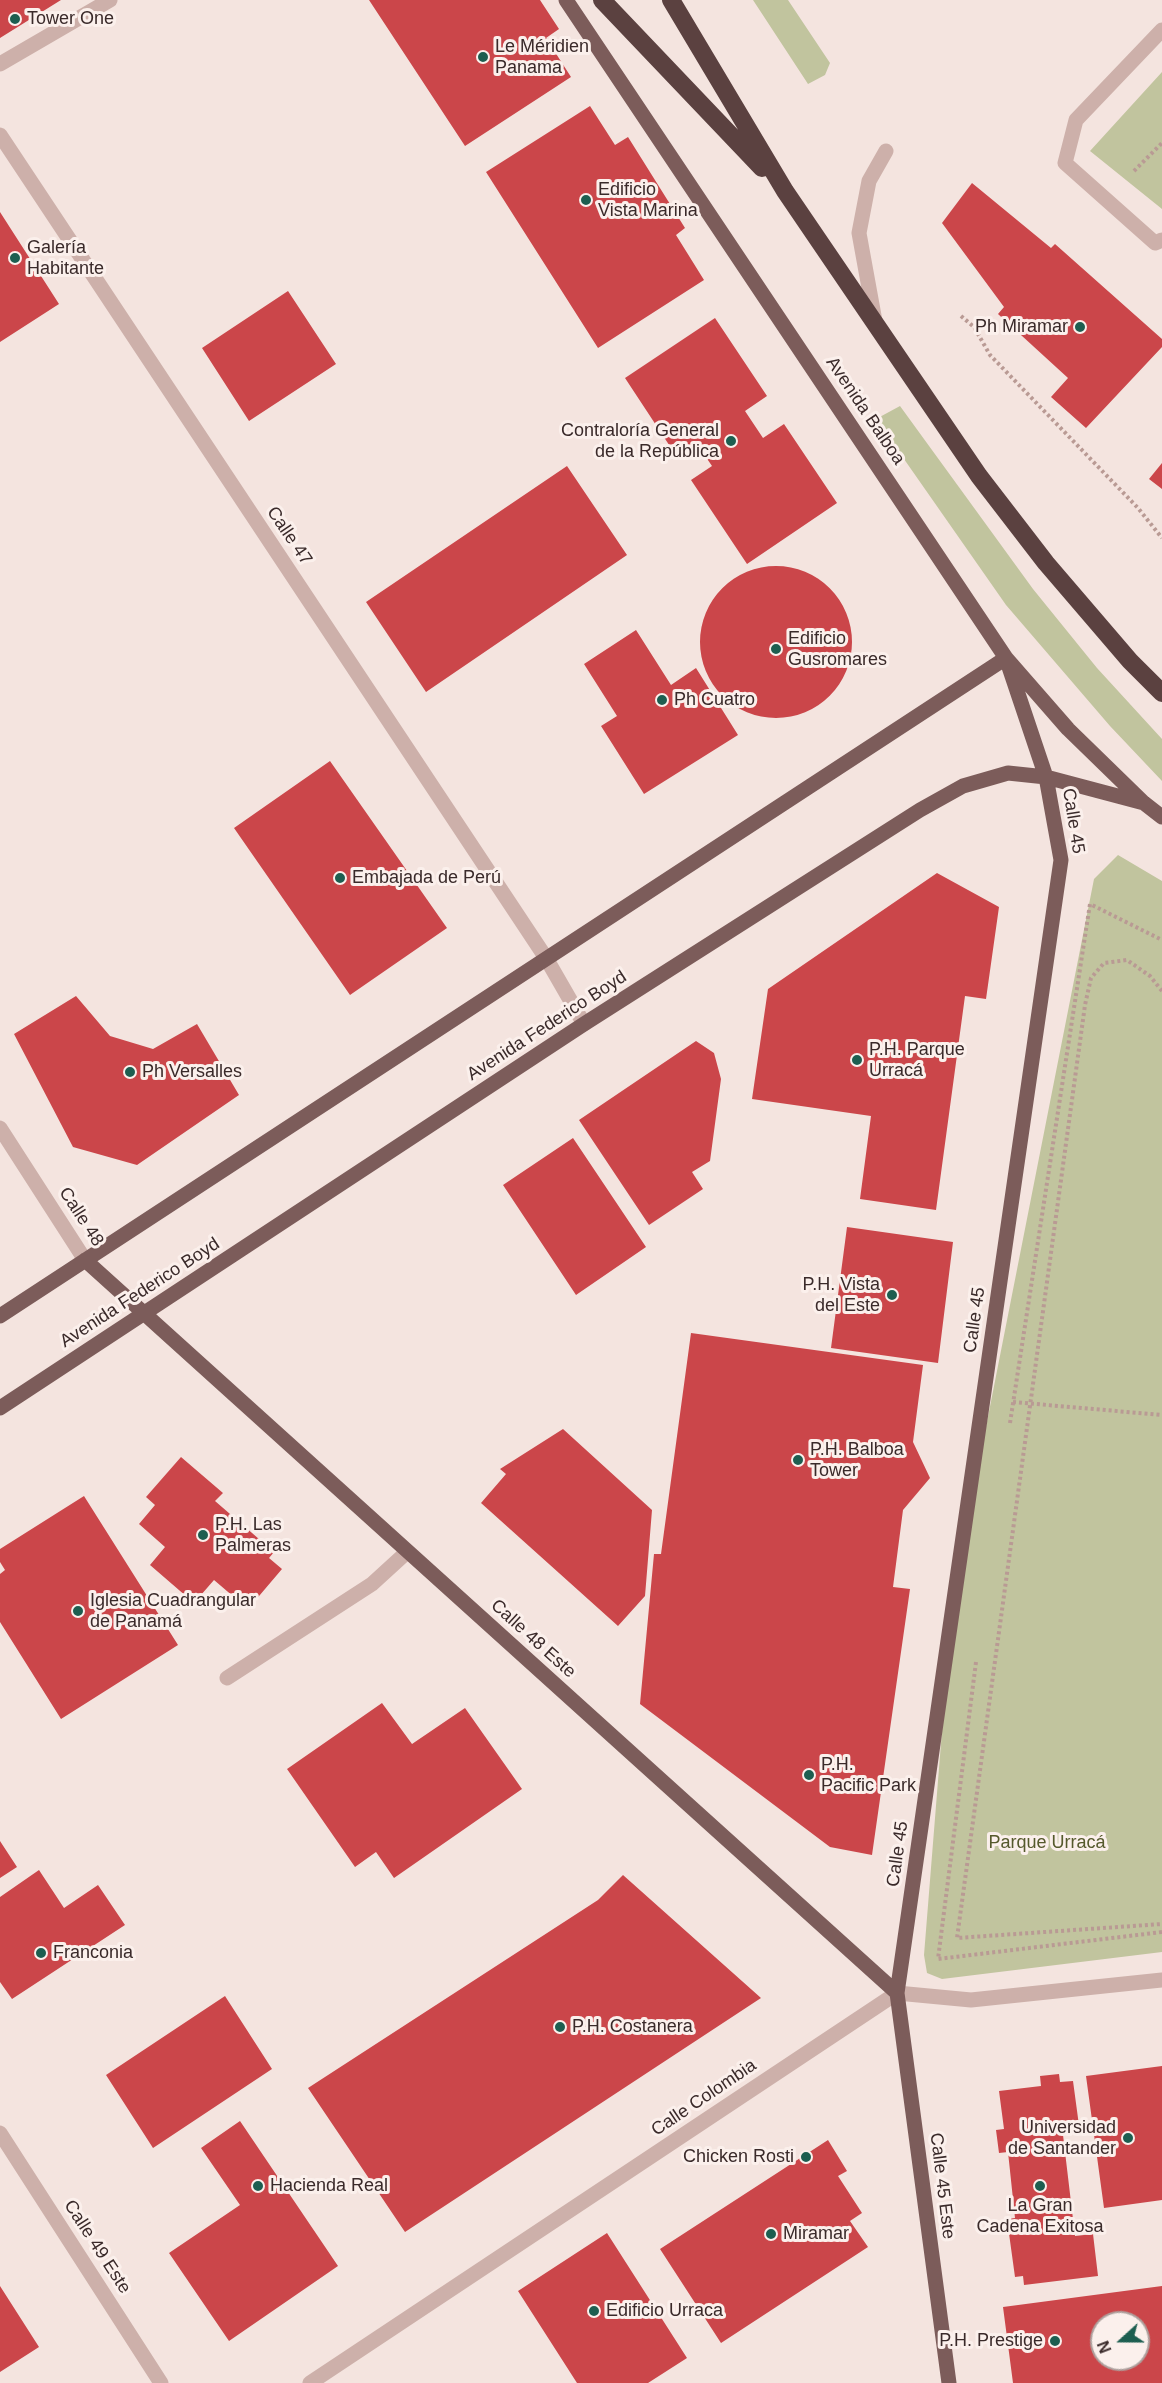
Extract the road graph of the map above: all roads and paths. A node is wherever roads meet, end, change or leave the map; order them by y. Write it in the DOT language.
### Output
graph roads {
  1 [pos="110,0"];
  2 [pos="566,0"];
  3 [pos="602,0"];
  4 [pos="671,0"];
  5 [pos="1162,30"];
  6 [pos="0,64"];
  7 [pos="0,135"];
  8 [pos="1162,143"];
  9 [pos="886,151"];
  10 [pos="1134,171"];
  11 [pos="785,191"];
  12 [pos="1162,240"];
  13 [pos="961,316"];
  14 [pos="875,324"];
  15 [pos="1162,538"];
  16 [pos="1006,658"];
  17 [pos="1162,693"];
  18 [pos="1046,777"];
  19 [pos="1144,803"];
  20 [pos="1162,817"];
  21 [pos="1162,940"];
  22 [pos="546,958"];
  23 [pos="1162,991"];
  24 [pos="584,1024"];
  25 [pos="0,1128"];
  26 [pos="85,1260"];
  27 [pos="144,1314"];
  28 [pos="0,1317"];
  29 [pos="1007,1401"];
  30 [pos="1014,1402"];
  31 [pos="1029,1404"];
  32 [pos="0,1408"];
  33 [pos="1162,1415"];
  34 [pos="1010,1424"];
  35 [pos="407,1552"];
  36 [pos="977,1651"];
  37 [pos="226,1678"];
  38 [pos="1162,1924"];
  39 [pos="1162,1932"];
  40 [pos="1162,1980"];
  41 [pos="897,1993"];
  42 [pos="0,2133"];
  43 [pos="161,2383"];
  44 [pos="310,2383"];
  45 [pos="949,2383"];
  1 -- 6 [label="street"];
  2 -- 16 [label="main road, Avenida Balboa"];
  3 -- 11 [label="highway"];
  4 -- 11 [label="highway"];
  5 -- 12 [label="street"];
  7 -- 22 [label="street, Calle 47"];
  8 -- 10 [label="path"];
  9 -- 14 [label="street"];
  11 -- 14 [label="highway"];
  13 -- 15 [label="path"];
  14 -- 17 [label="highway"];
  16 -- 18 [label="main road, Calle 45"];
  16 -- 19 [label="main road, Avenida Balboa"];
  16 -- 22 [label="main road"];
  18 -- 19 [label="main road, Avenida Federico Boyd"];
  18 -- 24 [label="main road, Avenida Federico Boyd"];
  18 -- 41 [label="main road, Calle 45"];
  19 -- 20 [label="main road, Avenida Balboa"];
  21 -- 30 [label="path"];
  22 -- 24 [label="street, Calle 47"];
  22 -- 26 [label="main road"];
  23 -- 31 [label="path"];
  24 -- 27 [label="main road, Avenida Federico Boyd"];
  25 -- 26 [label="street, Calle 48"];
  26 -- 27 [label="main road, Calle 48"];
  26 -- 28 [label="main road"];
  27 -- 32 [label="main road, Avenida Federico Boyd"];
  27 -- 35 [label="main road, Calle 48 Este"];
  29 -- 30 [label="path"];
  30 -- 31 [label="path"];
  30 -- 34 [label="path"];
  31 -- 33 [label="path"];
  31 -- 38 [label="path"];
  35 -- 37 [label="street"];
  35 -- 41 [label="main road, Calle 48 Este"];
  36 -- 39 [label="path"];
  40 -- 41 [label="street"];
  41 -- 44 [label="street, Calle Colombia"];
  41 -- 45 [label="main road, Calle 45 Este"];
  42 -- 43 [label="street, Calle 49 Este"];
}
